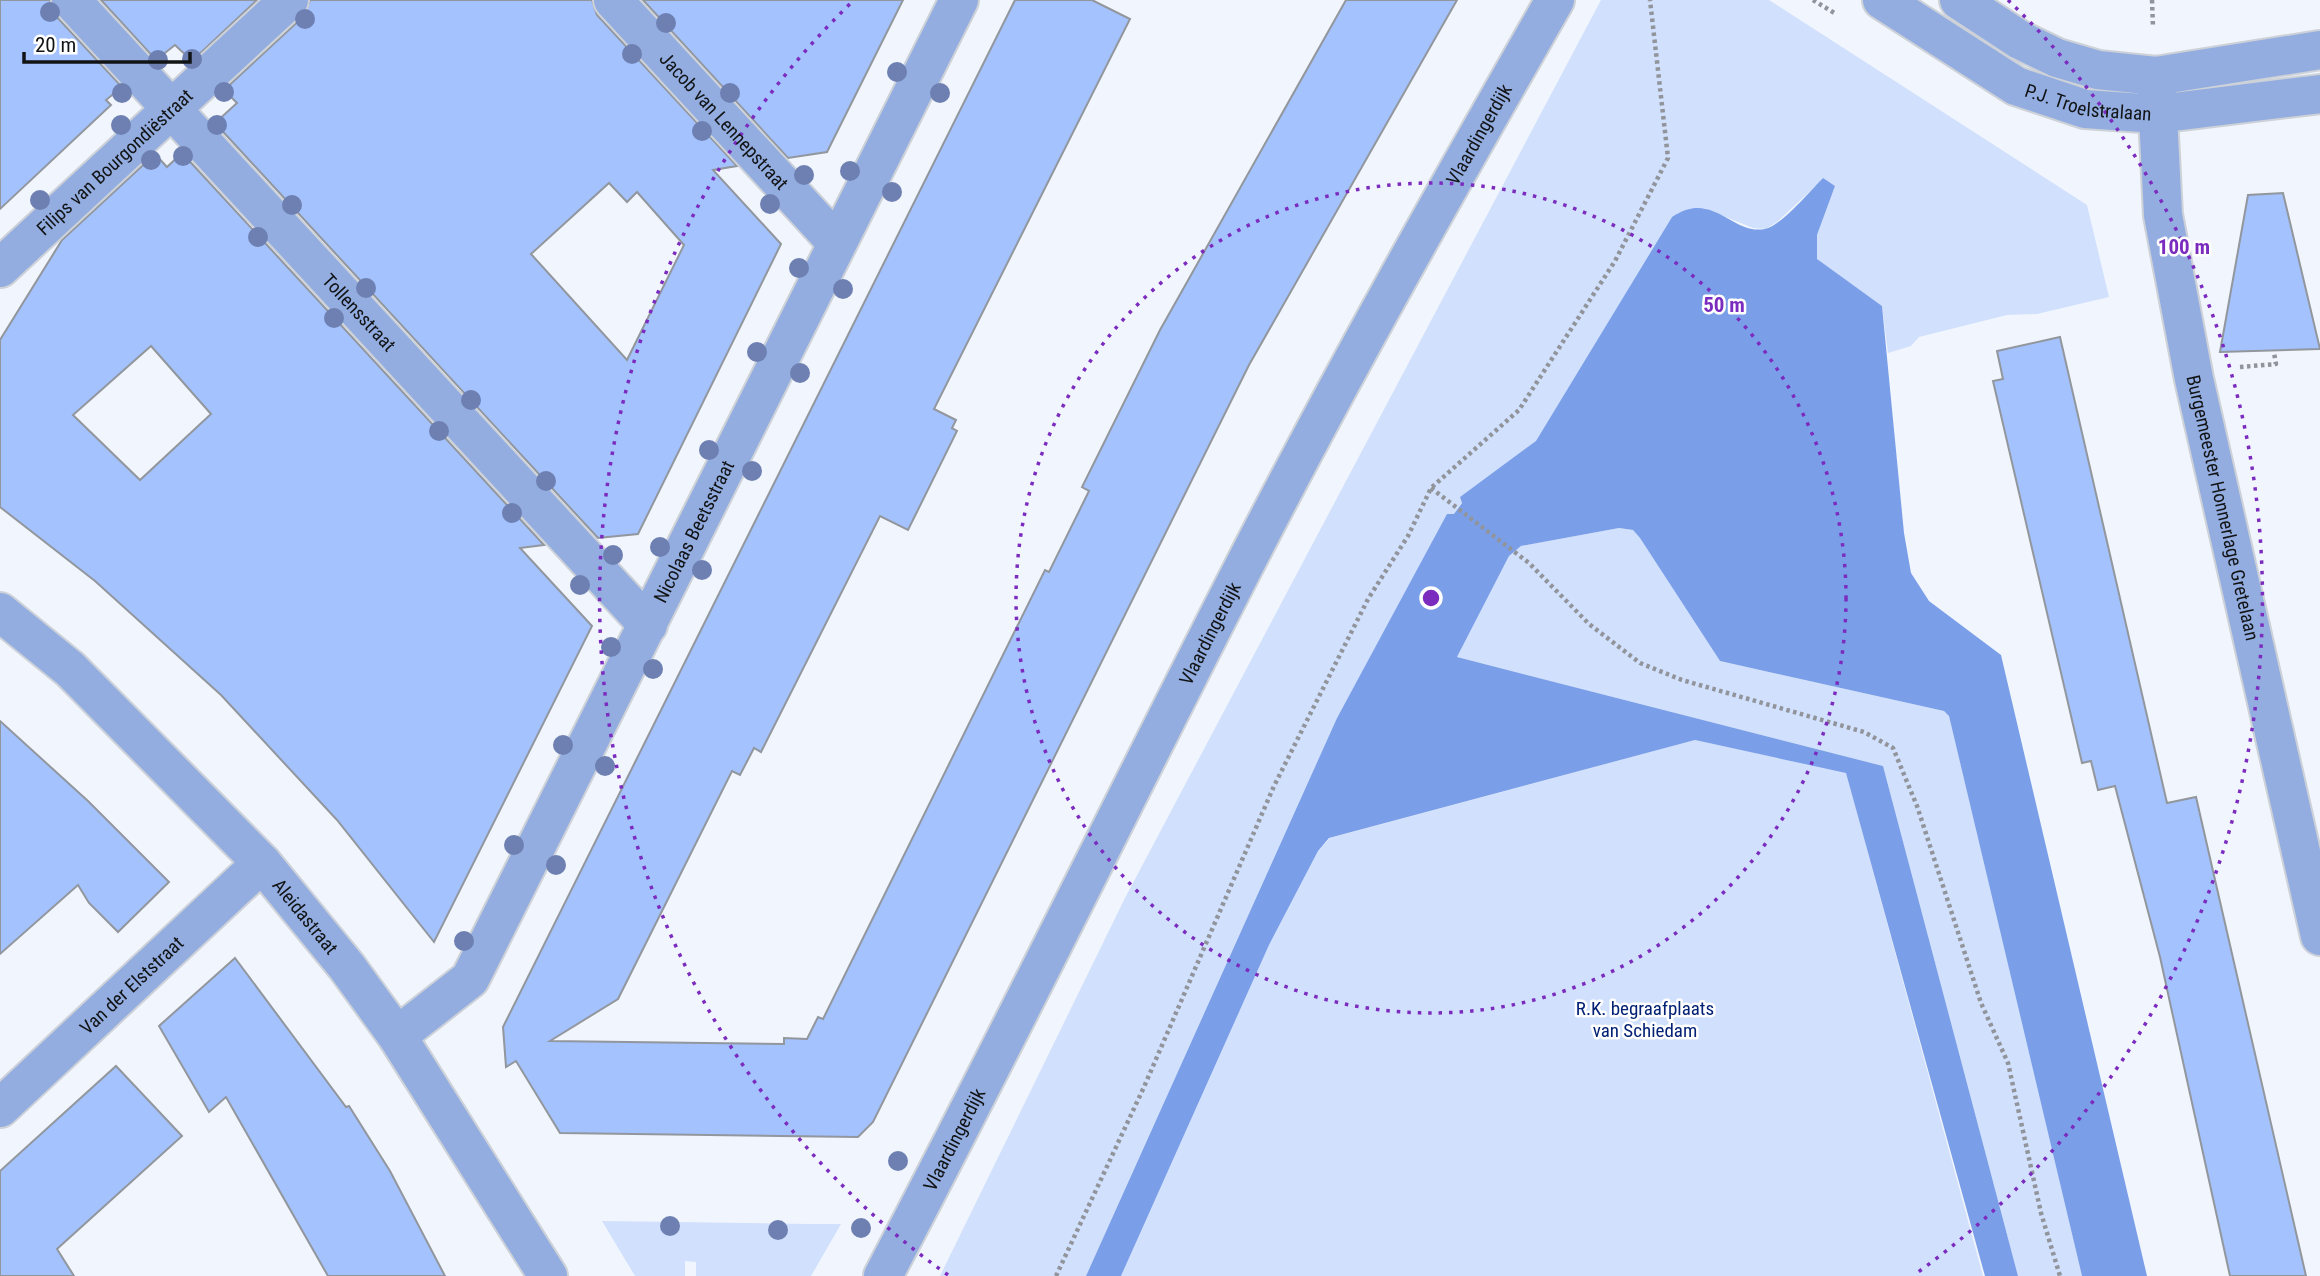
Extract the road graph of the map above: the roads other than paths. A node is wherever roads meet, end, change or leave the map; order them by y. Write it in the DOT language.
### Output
graph roads {
  1 [pos="71,0"];
  2 [pos="289,0"];
  3 [pos="613,0"];
  4 [pos="959,0"];
  5 [pos="1555,0"];
  6 [pos="1882,0"];
  7 [pos="1959,0"];
  8 [pos="2320,50"];
  9 [pos="2155,76"];
  10 [pos="2320,93"];
  11 [pos="170,109"];
  12 [pos="2157,114"];
  13 [pos="837,243"];
  14 [pos="0,268"];
  15 [pos="0,612"];
  16 [pos="648,625"];
  17 [pos="262,863"];
  18 [pos="2320,936"];
  19 [pos="397,1035"];
  20 [pos="0,1108"];
  21 [pos="548,1276"];
  22 [pos="883,1276"];
  1 -- 11 [label="street, Tollensstraat"];
  2 -- 11 [label="street, Filips van Bourgondiëstraat"];
  3 -- 13 [label="street, Jacob van Lennepstraat"];
  4 -- 13 [label="street, Nicolaas Beetsstraat"];
  5 -- 22 [label="street, Vlaardingerdijk"];
  6 -- 12 [label="street, P.J. Troelstralaan"];
  7 -- 9 [label="street, P.J. Troelstralaan"];
  8 -- 9 [label="street, P.J. Troelstralaan"];
  9 -- 12 [label="street, Burgemeester Honnerlage Gretelaan"];
  10 -- 12 [label="street, P.J. Troelstralaan"];
  11 -- 14 [label="street, Filips van Bourgondiëstraat"];
  11 -- 16 [label="street, Tollensstraat"];
  12 -- 18 [label="street, Burgemeester Honnerlage Gretelaan"];
  13 -- 16 [label="street, Nicolaas Beetsstraat"];
  15 -- 17 [label="street, Aleidastraat"];
  16 -- 19 [label="street, Nicolaas Beetsstraat"];
  17 -- 19 [label="street, Aleidastraat"];
  17 -- 20 [label="street, Van der Elststraat"];
  19 -- 21 [label="street, Aleidastraat"];
}
